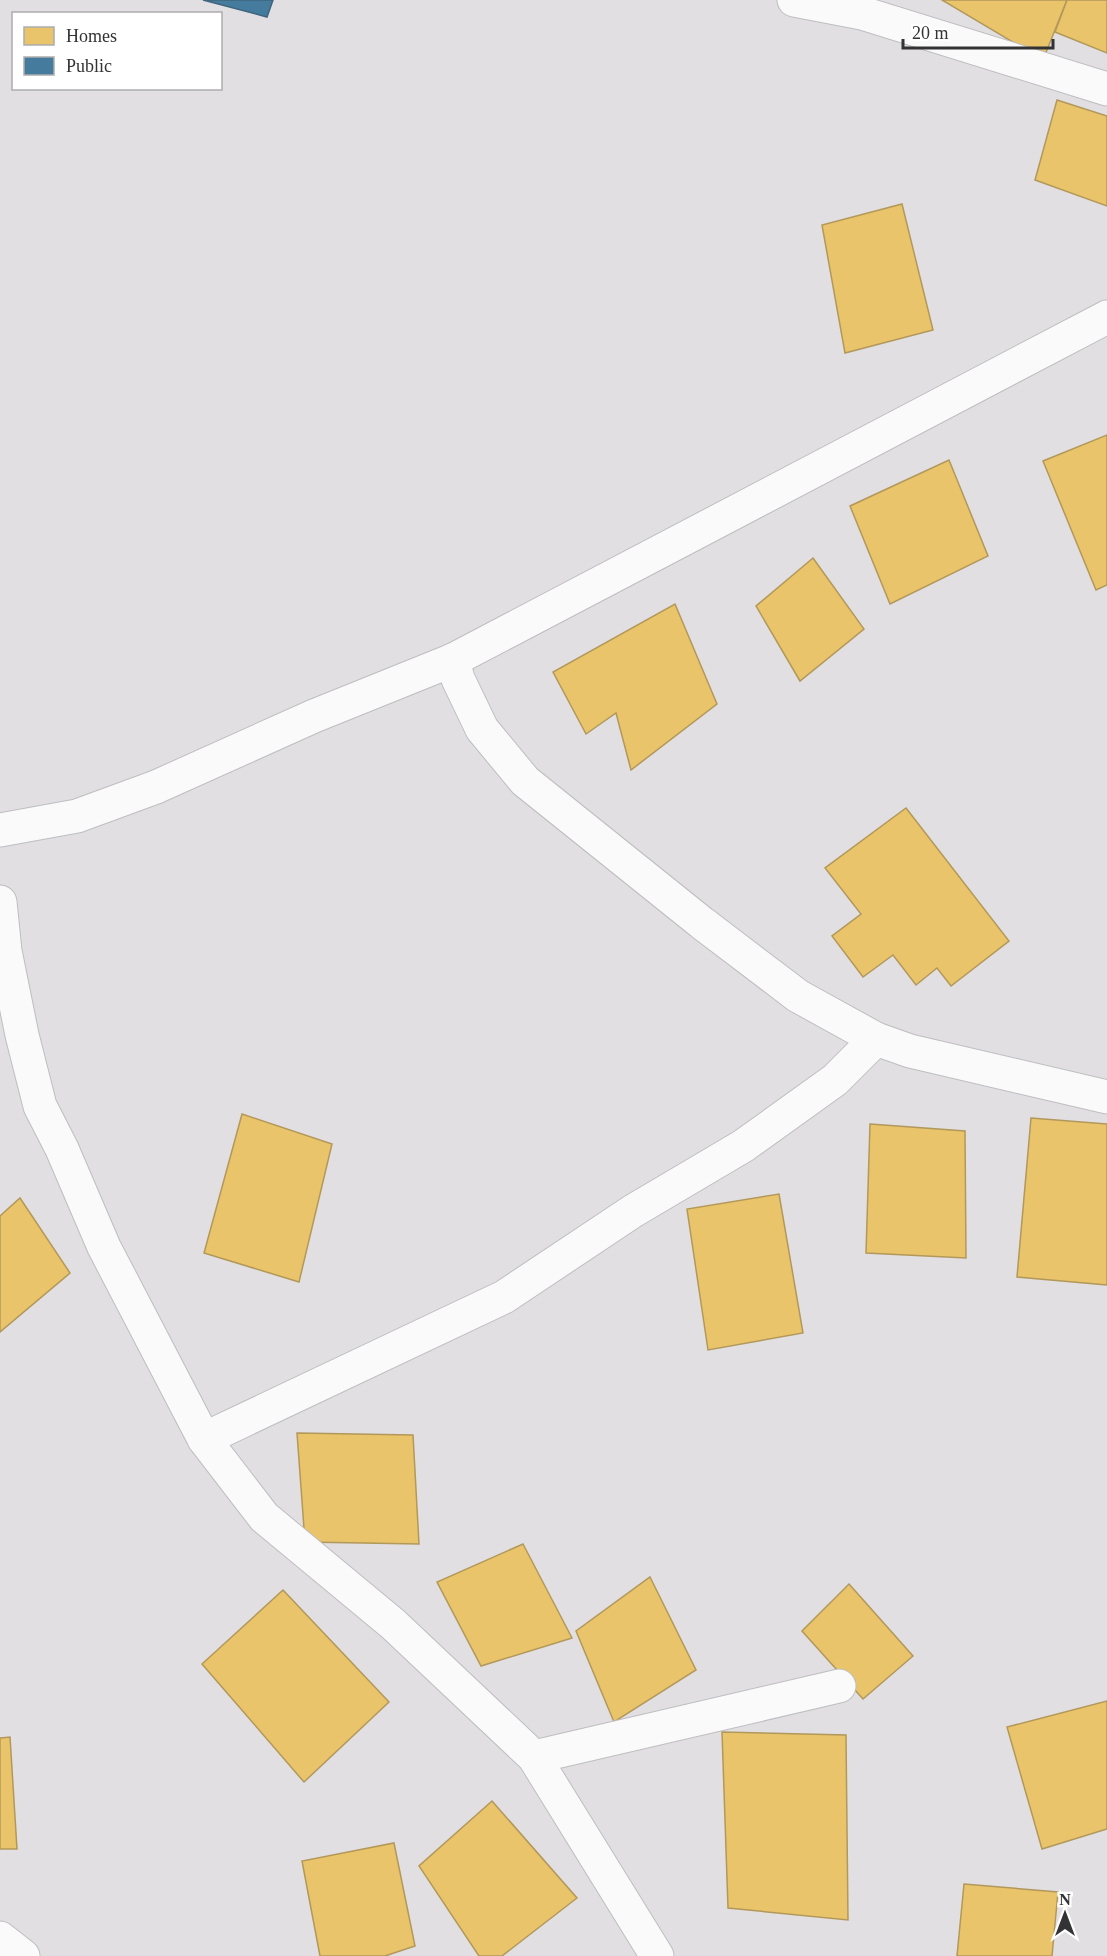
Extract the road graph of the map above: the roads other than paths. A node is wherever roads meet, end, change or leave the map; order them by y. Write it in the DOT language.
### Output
graph roads {
  1 [pos="795,0"];
  2 [pos="866,7"];
  3 [pos="1107,89"];
  4 [pos="1107,317"];
  5 [pos="453,660"];
  6 [pos="0,830"];
  7 [pos="0,902"];
  8 [pos="876,1039"];
  9 [pos="1107,1097"];
  10 [pos="204,1439"];
  11 [pos="839,1686"];
  12 [pos="534,1757"];
  13 [pos="0,1938"];
  14 [pos="23,1956"];
  15 [pos="657,1956"];
  1 -- 2 [label="street"];
  2 -- 3 [label="street"];
  4 -- 5 [label="street"];
  5 -- 6 [label="street"];
  5 -- 8 [label="street"];
  7 -- 10 [label="street"];
  8 -- 9 [label="street"];
  8 -- 10 [label="street"];
  10 -- 12 [label="street"];
  11 -- 12 [label="street"];
  12 -- 15 [label="street"];
  13 -- 14 [label="street"];
}
